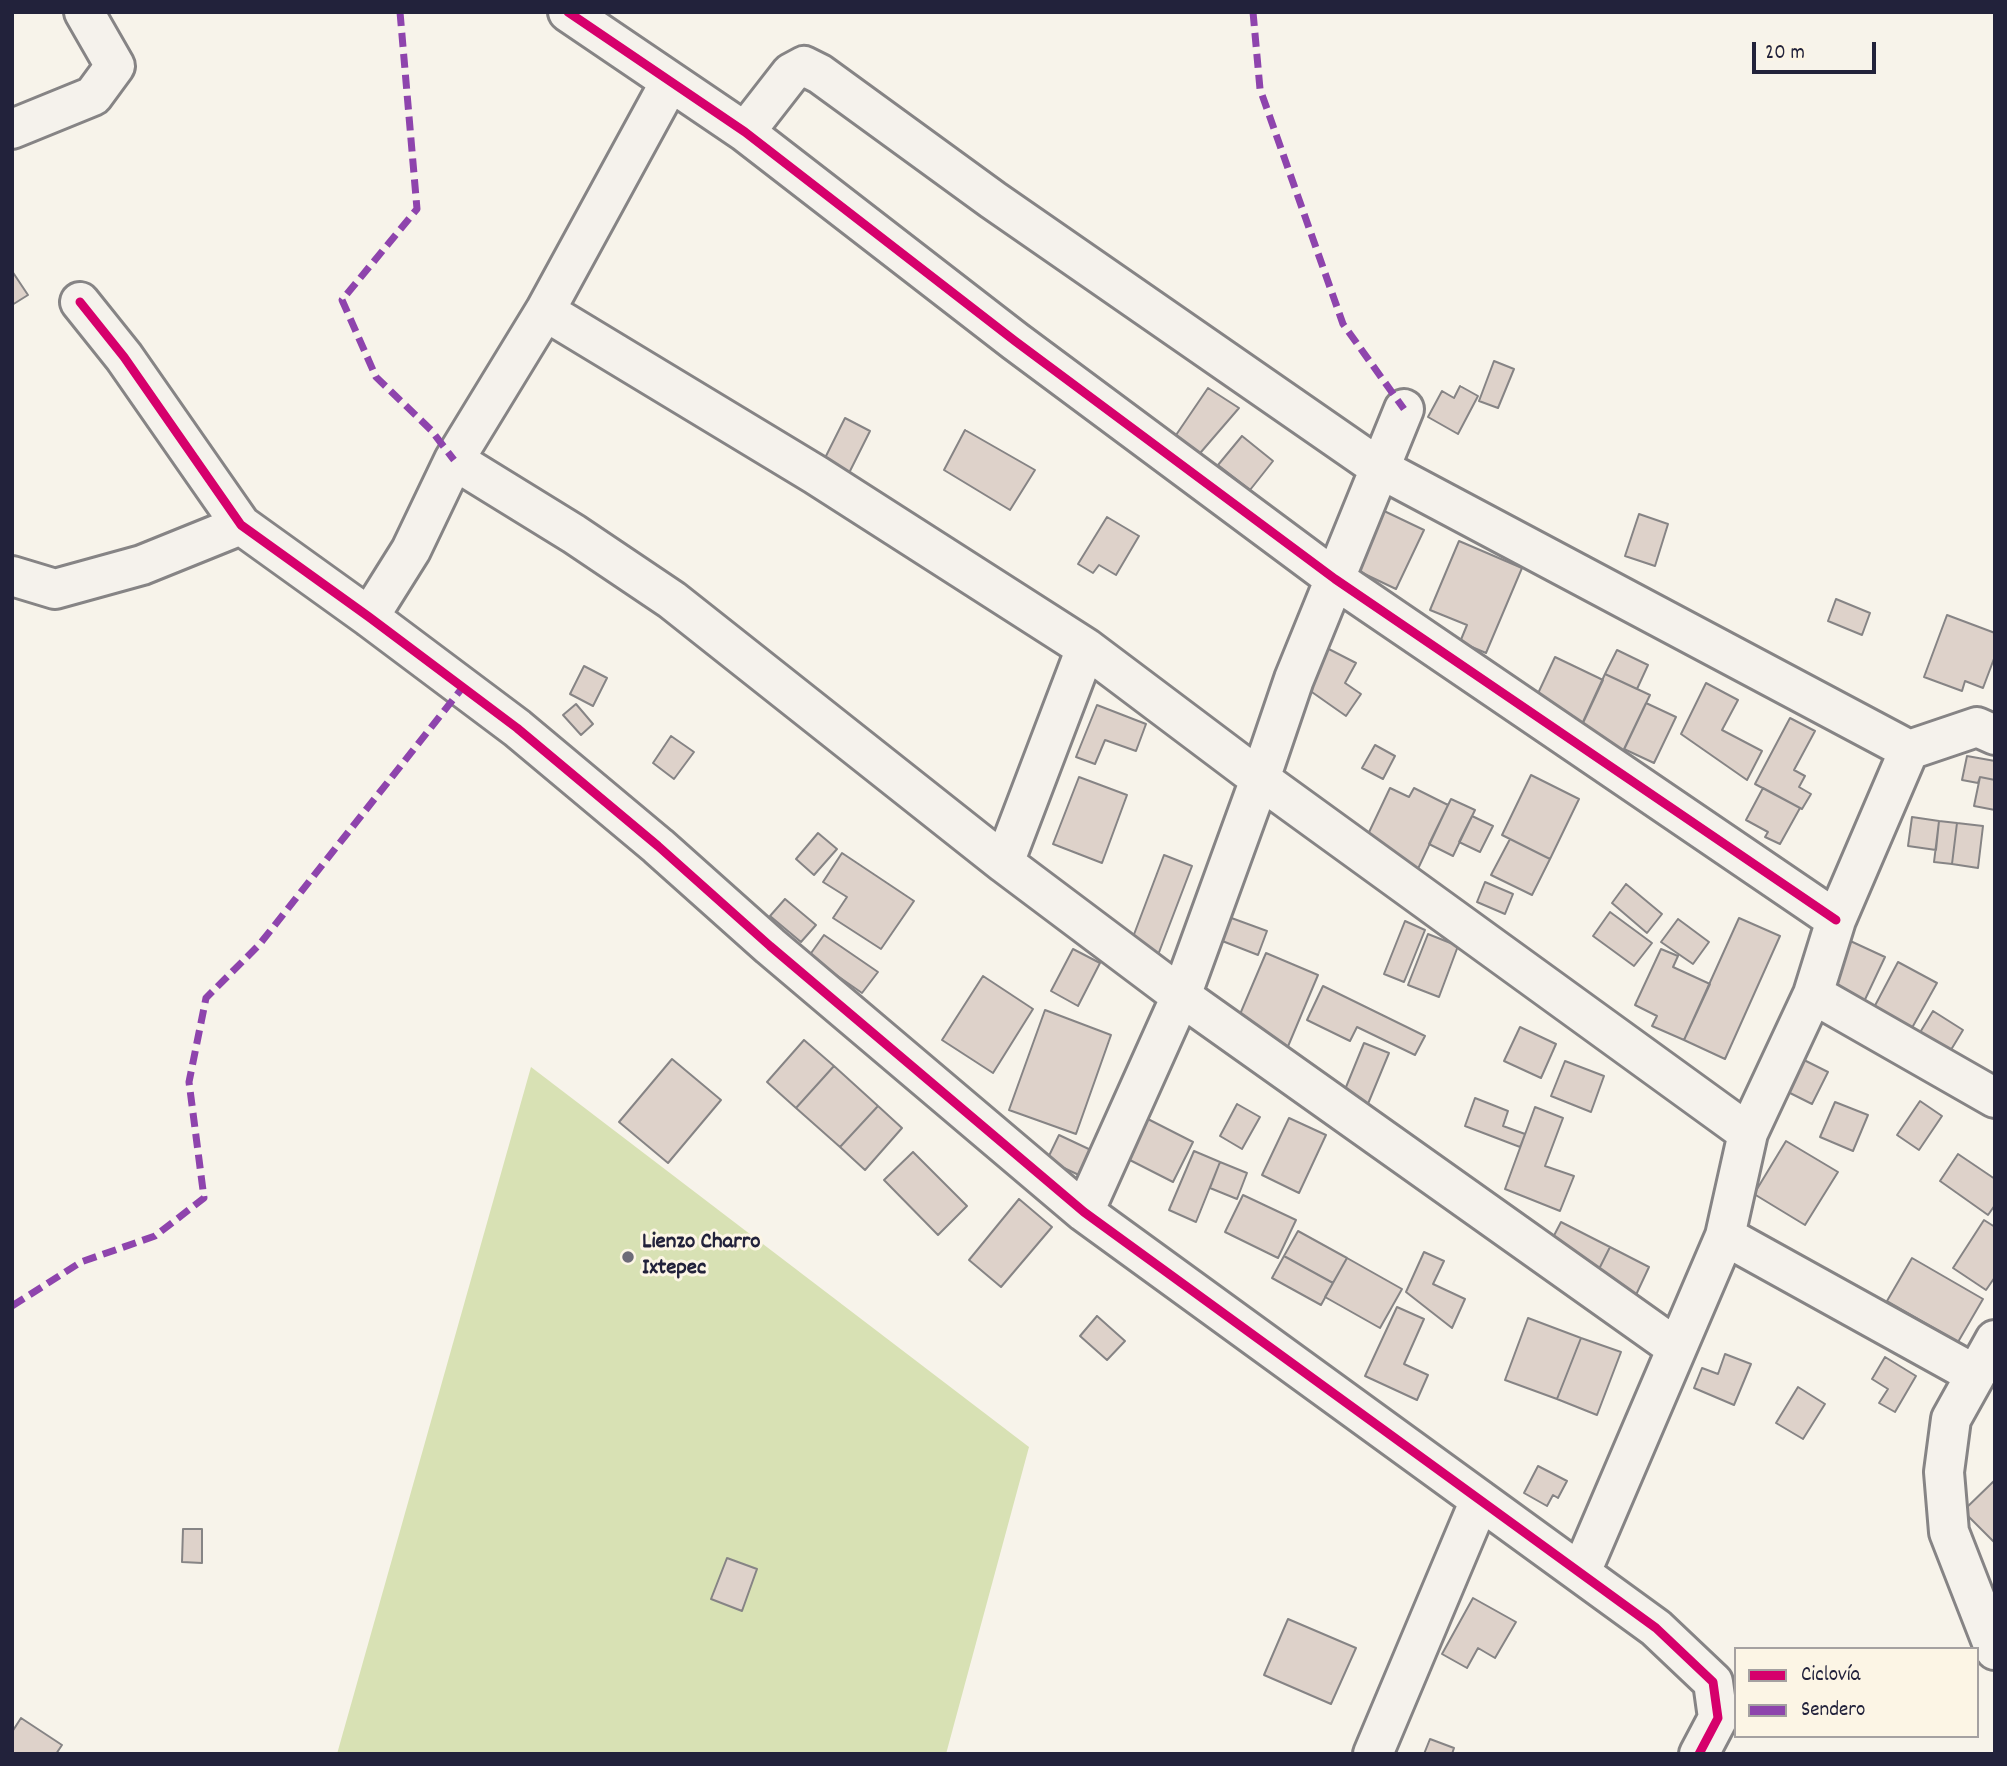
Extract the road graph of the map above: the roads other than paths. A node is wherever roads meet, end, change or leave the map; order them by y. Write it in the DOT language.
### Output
graph roads {
  1 [pos="84,12"];
  2 [pos="568,12"];
  3 [pos="670,82"];
  4 [pos="12,129"];
  5 [pos="745,132"];
  6 [pos="80,302"];
  7 [pos="545,312"];
  8 [pos="1404,409"];
  9 [pos="454,460"];
  10 [pos="1381,469"];
  11 [pos="241,525"];
  12 [pos="12,576"];
  13 [pos="1335,579"];
  14 [pos="369,617"];
  15 [pos="1086,648"];
  16 [pos="1995,735"];
  17 [pos="1909,750"];
  18 [pos="1261,779"];
  19 [pos="1004,863"];
  20 [pos="1836,920"];
  21 [pos="1813,994"];
  22 [pos="1181,996"];
  23 [pos="1995,1098"];
  24 [pos="1748,1132"];
  25 [pos="1084,1212"];
  26 [pos="1725,1236"];
  27 [pos="1995,1340"];
  28 [pos="1675,1347"];
  29 [pos="1974,1374"];
  30 [pos="1480,1500"];
  31 [pos="1581,1572"];
  32 [pos="1995,1650"];
  33 [pos="1373,1754"];
  34 [pos="1699,1754"];
  1 -- 4 [label="street"];
  2 -- 3 [label="street"];
  3 -- 5 [label="street"];
  3 -- 7 [label="street"];
  5 -- 10 [label="street"];
  5 -- 13 [label="street"];
  6 -- 11 [label="street"];
  7 -- 9 [label="street"];
  7 -- 15 [label="street"];
  8 -- 10 [label="street"];
  9 -- 14 [label="street"];
  9 -- 19 [label="street"];
  10 -- 13 [label="street"];
  10 -- 17 [label="street"];
  11 -- 12 [label="street"];
  11 -- 14 [label="street"];
  13 -- 18 [label="street"];
  13 -- 20 [label="street"];
  14 -- 25 [label="street"];
  15 -- 18 [label="street"];
  15 -- 19 [label="street"];
  16 -- 17 [label="street"];
  17 -- 20 [label="street"];
  18 -- 22 [label="street"];
  18 -- 24 [label="street"];
  19 -- 22 [label="street"];
  20 -- 21 [label="street"];
  21 -- 23 [label="street"];
  21 -- 24 [label="street"];
  22 -- 25 [label="street"];
  22 -- 28 [label="street"];
  24 -- 26 [label="street"];
  25 -- 30 [label="street"];
  26 -- 28 [label="street"];
  26 -- 29 [label="street"];
  27 -- 29 [label="street"];
  28 -- 31 [label="street"];
  29 -- 32 [label="street"];
  30 -- 31 [label="street"];
  30 -- 33 [label="street"];
  31 -- 34 [label="street"];
}
